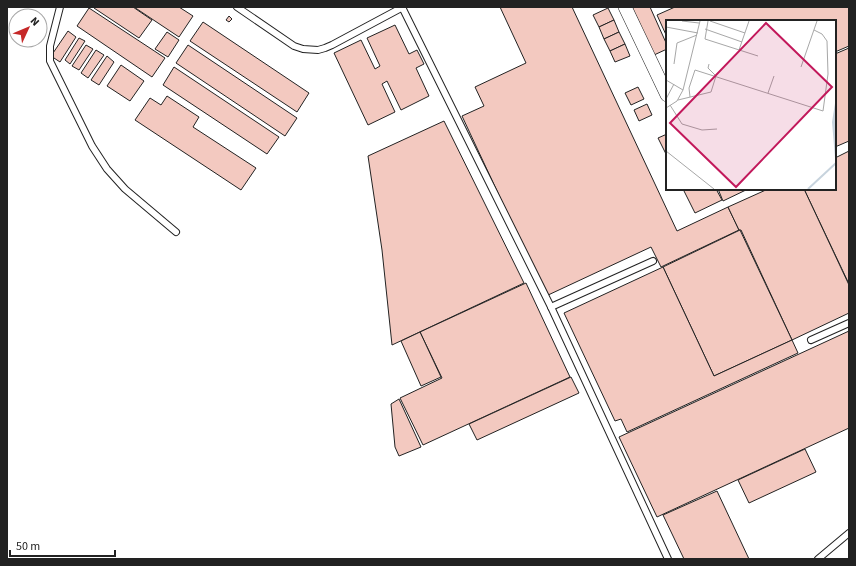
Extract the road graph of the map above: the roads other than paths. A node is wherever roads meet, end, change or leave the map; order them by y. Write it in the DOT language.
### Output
graph roads {
  1 [pos="60,7"];
  2 [pos="237,7"];
  3 [pos="403,7"];
  4 [pos="624,7"];
  5 [pos="666,93"];
  6 [pos="176,232"];
  7 [pos="653,260"];
  8 [pos="551,307"];
  9 [pos="849,323"];
  10 [pos="811,340"];
  11 [pos="849,533"];
  12 [pos="668,559"];
  13 [pos="818,559"];
  1 -- 6 [label="lane"];
  2 -- 3 [label="lane"];
  3 -- 8 [label="lane"];
  4 -- 5 [label="street"];
  7 -- 8 [label="lane"];
  8 -- 12 [label="lane"];
  9 -- 10 [label="lane"];
  11 -- 13 [label="lane"];
}
